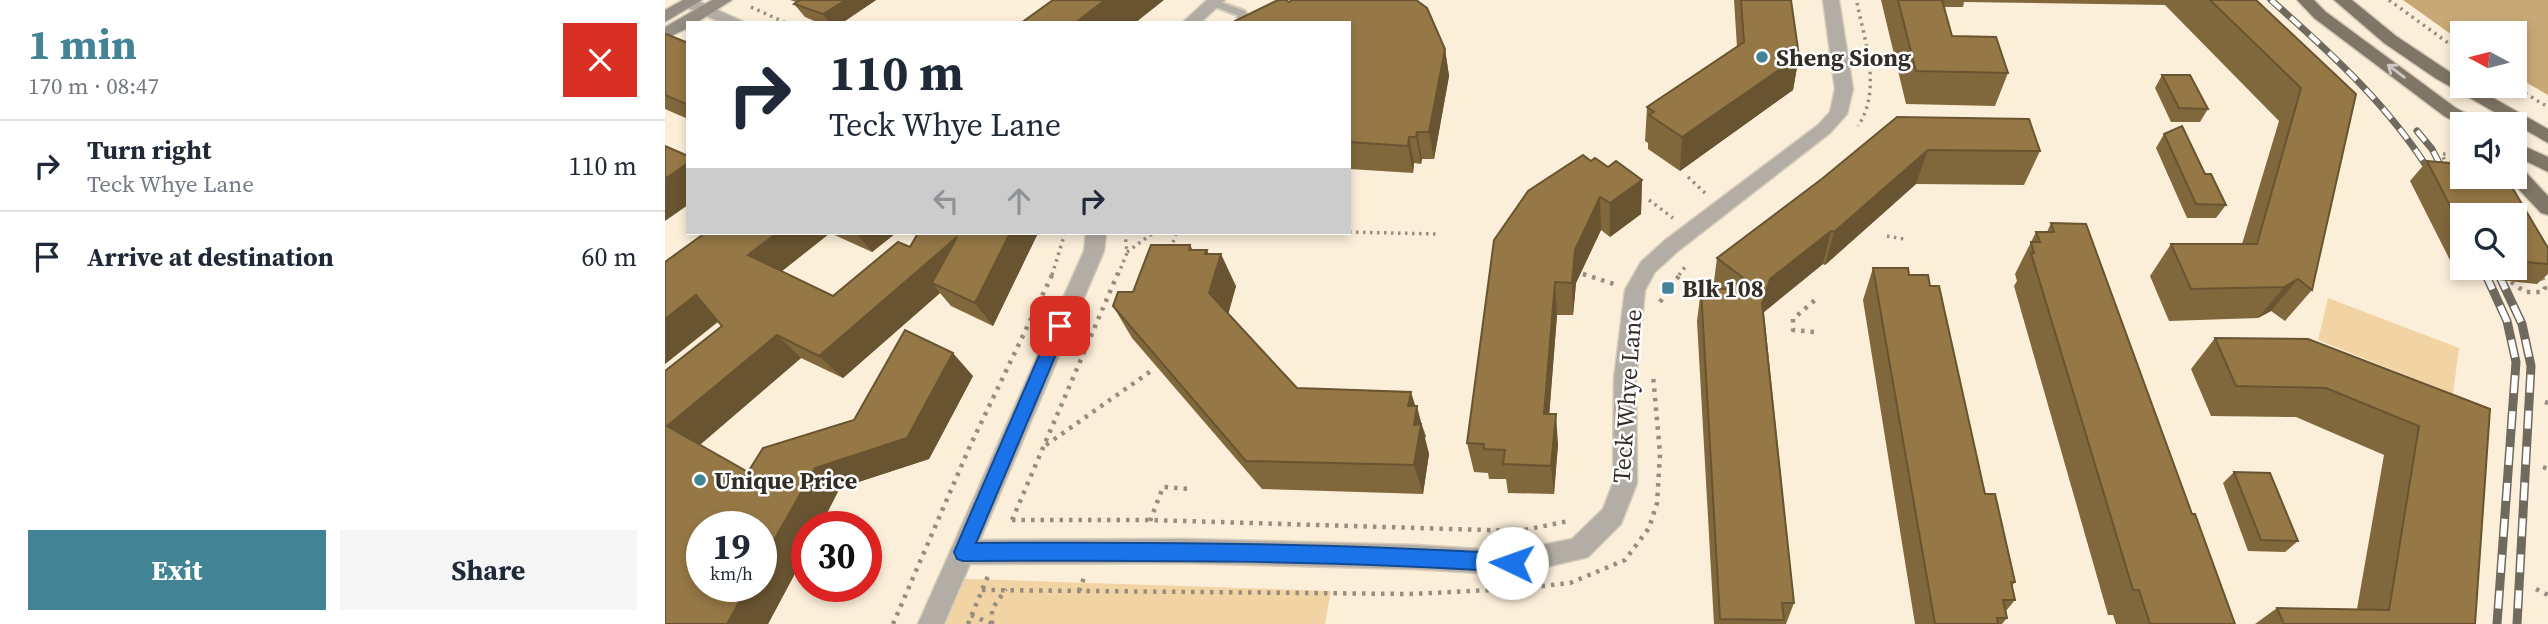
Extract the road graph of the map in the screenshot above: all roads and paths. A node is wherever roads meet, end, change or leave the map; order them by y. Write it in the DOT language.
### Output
graph roads {
  1 [pos="723,0"];
  2 [pos="1831,0"];
  3 [pos="1856,0"];
  4 [pos="2305,0"];
  5 [pos="2342,0"];
  6 [pos="2389,0"];
  7 [pos="1216,1"];
  8 [pos="697,4"];
  9 [pos="747,5"];
  10 [pos="665,17"];
  11 [pos="734,21"];
  12 [pos="782,21"];
  13 [pos="1192,21"];
  14 [pos="1244,21"];
  15 [pos="665,34"];
  16 [pos="2450,44"];
  17 [pos="2527,94"];
  18 [pos="2548,107"];
  19 [pos="2450,113"];
  20 [pos="1851,133"];
  21 [pos="2548,137"];
  22 [pos="2450,154"];
  23 [pos="2527,154"];
  24 [pos="2548,165"];
  25 [pos="2450,171"];
  26 [pos="1688,177"];
  27 [pos="2527,186"];
  28 [pos="1702,191"];
  29 [pos="1649,200"];
  30 [pos="2548,208"];
  31 [pos="1667,214"];
  32 [pos="1677,221"];
  33 [pos="1668,229"];
  34 [pos="1351,232"];
  35 [pos="1436,234"];
  36 [pos="1064,235"];
  37 [pos="1096,235"];
  38 [pos="1125,235"];
  39 [pos="1150,235"];
  40 [pos="1175,235"];
  41 [pos="1888,236"];
  42 [pos="1904,239"];
  43 [pos="1127,253"];
  44 [pos="1169,258"];
  45 [pos="1694,260"];
  46 [pos="2539,268"];
  47 [pos="1583,274"];
  48 [pos="2511,282"];
  49 [pos="1611,284"];
  50 [pos="1815,300"];
  51 [pos="1658,305"];
  52 [pos="1814,332"];
  53 [pos="1653,367"];
  54 [pos="1151,371"];
  55 [pos="1045,446"];
  56 [pos="1191,489"];
  57 [pos="1012,520"];
  58 [pos="1150,520"];
  59 [pos="1574,520"];
  60 [pos="963,552"];
  61 [pos="998,552"];
  62 [pos="1522,588"];
  63 [pos="2536,589"];
  64 [pos="982,590"];
  65 [pos="1006,590"];
  66 [pos="1497,590"];
  67 [pos="2548,595"];
  68 [pos="971,615"];
  69 [pos="893,624"];
  70 [pos="931,624"];
  71 [pos="968,624"];
  72 [pos="992,624"];
  1 -- 8 [label="main road"];
  2 -- 61 [label="street, Teck Whye Lane"];
  3 -- 20 [label="path"];
  19 -- 4 [label="main road, one-way"];
  5 -- 21 [label="main road"];
  6 -- 16 [label="path"];
  7 -- 13 [label="street"];
  7 -- 14 [label="lane"];
  8 -- 10 [label="main road"];
  8 -- 11 [label="street"];
  8 -- 15 [label="main road"];
  9 -- 12 [label="path"];
  17 -- 18 [label="path"];
  22 -- 25 [label="path"];
  23 -- 24 [label="main road"];
  26 -- 28 [label="path"];
  27 -- 30 [label="main road"];
  29 -- 31 [label="path"];
  32 -- 33 [label="path"];
  34 -- 35 [label="path"];
  36 -- 69 [label="path"];
  37 -- 60 [label="street"];
  38 -- 43 [label="path"];
  39 -- 43 [label="path"];
  40 -- 44 [label="path"];
  41 -- 42 [label="path"];
  43 -- 55 [label="path"];
  45 -- 51 [label="path"];
  46 -- 48 [label="path"];
  47 -- 49 [label="path"];
  50 -- 52 [label="path"];
  53 -- 62 [label="path"];
  54 -- 55 [label="path"];
  55 -- 57 [label="path"];
  56 -- 58 [label="path"];
  57 -- 58 [label="path"];
  57 -- 61 [label="path"];
  58 -- 59 [label="path"];
  60 -- 61 [label="street, Teck Whye Lane"];
  60 -- 70 [label="street"];
  61 -- 64 [label="path"];
  63 -- 67 [label="path"];
  64 -- 65 [label="path"];
  64 -- 68 [label="path"];
  65 -- 66 [label="path"];
  65 -- 72 [label="path"];
  68 -- 71 [label="path"];
  68 -- 72 [label="path"];
}
